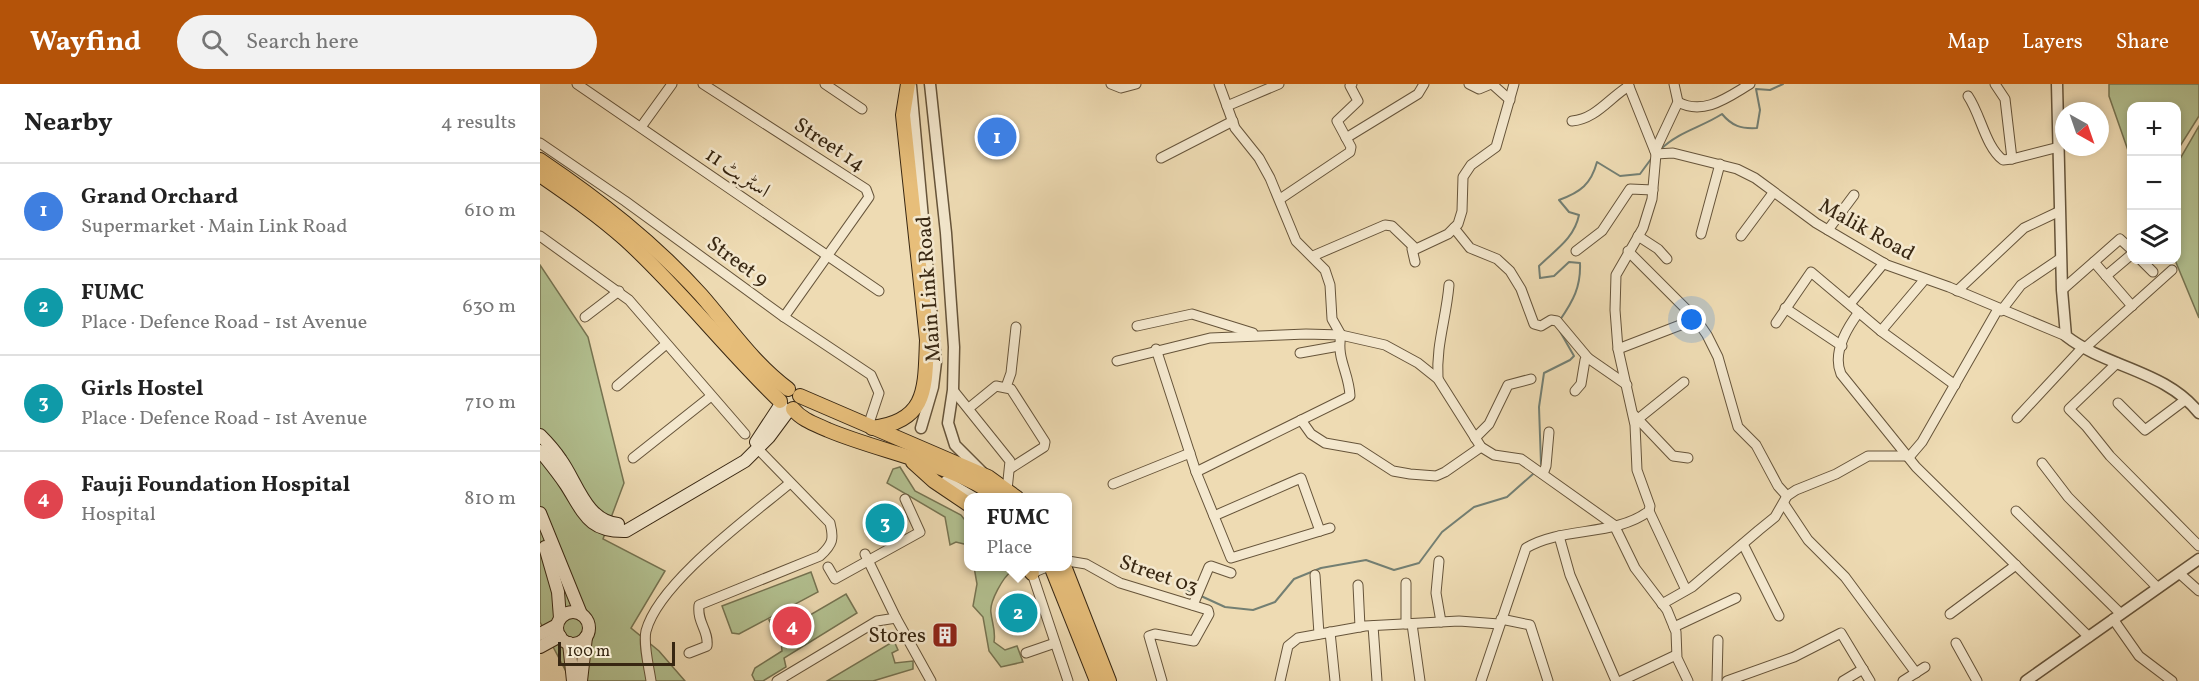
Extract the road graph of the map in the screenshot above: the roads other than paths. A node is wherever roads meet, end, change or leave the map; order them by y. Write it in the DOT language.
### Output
graph roads {
  1 [pos="577,84"];
  2 [pos="672,84"];
  3 [pos="703,84"];
  4 [pos="825,84"];
  5 [pos="910,84"];
  6 [pos="930,84"];
  7 [pos="1111,84"];
  8 [pos="1136,84"];
  9 [pos="1219,84"];
  10 [pos="1279,84"];
  11 [pos="1352,84"];
  12 [pos="1424,84"];
  13 [pos="1469,84"];
  14 [pos="1492,84"];
  15 [pos="1514,84"];
  16 [pos="1674,84"];
  17 [pos="1750,84"];
  18 [pos="1995,84"];
  19 [pos="2057,84"];
  20 [pos="1629,85"];
  21 [pos="1968,96"];
  22 [pos="1510,100"];
  23 [pos="1678,102"];
  24 [pos="2058,102"];
  25 [pos="1227,106"];
  26 [pos="862,109"];
  27 [pos="1233,121"];
  28 [pos="1572,122"];
  29 [pos="641,127"];
  30 [pos="1346,138"];
  31 [pos="540,143"];
  32 [pos="2055,148"];
  33 [pos="1655,152"];
  34 [pos="2059,156"];
  35 [pos="1161,158"];
  36 [pos="2012,159"];
  37 [pos="540,160"];
  38 [pos="1720,164"];
  39 [pos="540,176"];
  40 [pos="1653,190"];
  41 [pos="1773,193"];
  42 [pos="1854,195"];
  43 [pos="1280,200"];
  44 [pos="2060,211"];
  45 [pos="1454,228"];
  46 [pos="1828,230"];
  47 [pos="1701,234"];
  48 [pos="540,236"];
  49 [pos="1638,236"];
  50 [pos="1741,236"];
  51 [pos="2127,247"];
  52 [pos="1412,249"];
  53 [pos="1576,251"];
  54 [pos="1628,251"];
  55 [pos="827,255"];
  56 [pos="1312,256"];
  57 [pos="2127,257"];
  58 [pos="2061,258"];
  59 [pos="1667,259"];
  60 [pos="1415,262"];
  61 [pos="2094,262"];
  62 [pos="1884,263"];
  63 [pos="2145,264"];
  64 [pos="2172,270"];
  65 [pos="2153,272"];
  66 [pos="2106,276"];
  67 [pos="1925,279"];
  68 [pos="1449,285"];
  69 [pos="2062,290"];
  70 [pos="619,291"];
  71 [pos="879,291"];
  72 [pos="1957,291"];
  73 [pos="1850,304"];
  74 [pos="2132,306"];
  75 [pos="1785,308"];
  76 [pos="2000,310"];
  77 [pos="1859,312"];
  78 [pos="585,317"];
  79 [pos="784,317"];
  80 [pos="1696,320"];
  81 [pos="1776,323"];
  82 [pos="1137,326"];
  83 [pos="1016,327"];
  84 [pos="1881,331"];
  85 [pos="1264,335"];
  86 [pos="1341,335"];
  87 [pos="2066,336"];
  88 [pos="665,345"];
  89 [pos="1339,346"];
  90 [pos="1842,346"];
  91 [pos="2084,347"];
  92 [pos="1156,349"];
  93 [pos="1618,349"];
  94 [pos="1300,353"];
  95 [pos="1588,358"];
  96 [pos="1117,361"];
  97 [pos="2117,363"];
  98 [pos="1438,379"];
  99 [pos="1532,379"];
  100 [pos="1684,382"];
  101 [pos="1627,385"];
  102 [pos="1955,385"];
  103 [pos="617,386"];
  104 [pos="1006,387"];
  105 [pos="788,389"];
  106 [pos="953,390"];
  107 [pos="1575,391"];
  108 [pos="800,396"];
  109 [pos="710,397"];
  110 [pos="2184,400"];
  111 [pos="2118,403"];
  112 [pos="786,406"];
  113 [pos="969,408"];
  114 [pos="2199,412"];
  115 [pos="1636,417"];
  116 [pos="2018,418"];
  117 [pos="1301,420"];
  118 [pos="870,427"];
  119 [pos="921,428"];
  120 [pos="1549,432"];
  121 [pos="745,434"];
  122 [pos="540,435"];
  123 [pos="1478,442"];
  124 [pos="758,449"];
  125 [pos="540,451"];
  126 [pos="1190,453"];
  127 [pos="904,456"];
  128 [pos="1910,456"];
  129 [pos="633,458"];
  130 [pos="1688,458"];
  131 [pos="2042,463"];
  132 [pos="1011,468"];
  133 [pos="1196,472"];
  134 [pos="1543,474"];
  135 [pos="988,477"];
  136 [pos="946,481"];
  137 [pos="790,483"];
  138 [pos="1113,484"];
  139 [pos="966,493"];
  140 [pos="1000,493"];
  141 [pos="1005,493"];
  142 [pos="1007,493"];
  143 [pos="905,499"];
  144 [pos="1785,500"];
  145 [pos="964,501"];
  146 [pos="1649,511"];
  147 [pos="2016,511"];
  148 [pos="540,513"];
  149 [pos="1214,516"];
  150 [pos="1614,525"];
  151 [pos="1330,528"];
  152 [pos="1320,531"];
  153 [pos="540,533"];
  154 [pos="1558,536"];
  155 [pos="1743,544"];
  156 [pos="2199,546"];
  157 [pos="867,558"];
  158 [pos="2199,559"];
  159 [pos="1438,561"];
  160 [pos="1072,562"];
  161 [pos="2016,565"];
  162 [pos="828,567"];
  163 [pos="1030,571"];
  164 [pos="1052,571"];
  165 [pos="1066,571"];
  166 [pos="1231,573"];
  167 [pos="2179,573"];
  168 [pos="1315,574"];
  169 [pos="1406,583"];
  170 [pos="1358,585"];
  171 [pos="2158,588"];
  172 [pos="1686,591"];
  173 [pos="2199,591"];
  174 [pos="1196,598"];
  175 [pos="1736,598"];
  176 [pos="1662,604"];
  177 [pos="581,614"];
  178 [pos="1950,614"];
  179 [pos="1779,616"];
  180 [pos="2117,617"];
  181 [pos="896,618"];
  182 [pos="1500,621"];
  183 [pos="1441,622"];
  184 [pos="1409,624"];
  185 [pos="1373,626"];
  186 [pos="1360,627"];
  187 [pos="1674,627"];
  188 [pos="562,631"];
  189 [pos="1330,632"];
  190 [pos="540,634"];
  191 [pos="1320,634"];
  192 [pos="586,637"];
  193 [pos="2089,637"];
  194 [pos="1718,640"];
  195 [pos="1055,643"];
  196 [pos="1956,643"];
  197 [pos="540,646"];
  198 [pos="689,652"];
  199 [pos="1026,653"];
  200 [pos="1676,655"];
  201 [pos="1863,669"];
  202 [pos="2167,680"];
  203 [pos="573,681"];
  204 [pos="581,681"];
  205 [pos="651,681"];
  206 [pos="777,681"];
  207 [pos="931,681"];
  208 [pos="1068,681"];
  209 [pos="1096,681"];
  210 [pos="1109,681"];
  211 [pos="1161,681"];
  212 [pos="1280,681"];
  213 [pos="1335,681"];
  214 [pos="1377,681"];
  215 [pos="1420,681"];
  216 [pos="1481,681"];
  217 [pos="1548,681"];
  218 [pos="1616,681"];
  219 [pos="1621,681"];
  220 [pos="1688,681"];
  221 [pos="1717,681"];
  222 [pos="1727,681"];
  223 [pos="1843,681"];
  224 [pos="1870,681"];
  225 [pos="1903,681"];
  226 [pos="1977,681"];
  227 [pos="2026,681"];
  1 -- 29 [label="street, اسٹریٹ 11"];
  2 -- 29 [label="street"];
  3 -- 55 [label="street, Street 14"];
  4 -- 26 [label="street"];
  5 -- 118 [label="main road"];
  5 -- 119 [label="street, Main Link Road"];
  6 -- 106 [label="street, Main Link Road"];
  7 -- 8 [label="street"];
  9 -- 25 [label="street"];
  10 -- 25 [label="street"];
  11 -- 30 [label="street"];
  12 -- 30 [label="street"];
  13 -- 14 [label="street"];
  14 -- 22 [label="street"];
  15 -- 22 [label="street"];
  16 -- 23 [label="street"];
  17 -- 23 [label="street"];
  18 -- 36 [label="street"];
  19 -- 24 [label="street"];
  20 -- 28 [label="street"];
  20 -- 33 [label="street"];
  21 -- 36 [label="street"];
  22 -- 45 [label="street"];
  23 -- 33 [label="street"];
  25 -- 27 [label="street"];
  27 -- 35 [label="street"];
  27 -- 43 [label="street"];
  29 -- 55 [label="street, اسٹریٹ 11"];
  30 -- 43 [label="street"];
  31 -- 79 [label="street, Street 9"];
  32 -- 36 [label="street"];
  33 -- 38 [label="street, Malik Road"];
  33 -- 40 [label="street"];
  34 -- 44 [label="street"];
  37 -- 105 [label="main road"];
  38 -- 41 [label="street, Malik Road"];
  38 -- 47 [label="street"];
  39 -- 112 [label="main road"];
  40 -- 49 [label="street"];
  40 -- 53 [label="street"];
  41 -- 46 [label="street, Malik Road"];
  41 -- 50 [label="street"];
  42 -- 46 [label="street"];
  43 -- 56 [label="street"];
  44 -- 58 [label="street"];
  44 -- 72 [label="street"];
  45 -- 52 [label="street"];
  45 -- 95 [label="street"];
  46 -- 62 [label="street, Malik Road"];
  48 -- 70 [label="street"];
  49 -- 54 [label="street"];
  49 -- 59 [label="street"];
  51 -- 61 [label="street"];
  52 -- 56 [label="street"];
  52 -- 60 [label="street"];
  54 -- 80 [label="street"];
  54 -- 93 [label="street"];
  55 -- 71 [label="street, اسٹریٹ 11"];
  55 -- 79 [label="street, Street 14"];
  56 -- 86 [label="street"];
  57 -- 66 [label="street"];
  58 -- 69 [label="street"];
  58 -- 76 [label="street"];
  61 -- 66 [label="street"];
  61 -- 69 [label="street"];
  62 -- 67 [label="street, Malik Road"];
  62 -- 73 [label="street"];
  63 -- 65 [label="street"];
  64 -- 74 [label="street"];
  66 -- 74 [label="street"];
  67 -- 72 [label="street, Malik Road"];
  67 -- 84 [label="street"];
  68 -- 98 [label="street"];
  69 -- 87 [label="street"];
  70 -- 78 [label="street"];
  70 -- 88 [label="street"];
  72 -- 76 [label="street, Malik Road"];
  73 -- 75 [label="street"];
  73 -- 77 [label="street"];
  74 -- 91 [label="street"];
  75 -- 81 [label="street"];
  75 -- 90 [label="street"];
  76 -- 87 [label="street, Malik Road"];
  76 -- 102 [label="street"];
  77 -- 84 [label="street"];
  77 -- 90 [label="street"];
  79 -- 118 [label="street, Street 9"];
  80 -- 93 [label="street"];
  80 -- 144 [label="street"];
  82 -- 85 [label="street"];
  83 -- 104 [label="street"];
  84 -- 102 [label="street"];
  85 -- 86 [label="street"];
  85 -- 92 [label="street"];
  86 -- 89 [label="street"];
  86 -- 98 [label="street"];
  87 -- 91 [label="street"];
  88 -- 103 [label="street"];
  88 -- 109 [label="street"];
  89 -- 94 [label="street"];
  89 -- 117 [label="street"];
  90 -- 128 [label="street"];
  91 -- 97 [label="street"];
  91 -- 116 [label="street"];
  92 -- 96 [label="street"];
  92 -- 126 [label="street"];
  93 -- 101 [label="street"];
  95 -- 101 [label="street"];
  95 -- 107 [label="street"];
  97 -- 110 [label="street"];
  97 -- 156 [label="street"];
  98 -- 123 [label="street"];
  99 -- 123 [label="street"];
  100 -- 115 [label="street"];
  101 -- 115 [label="street"];
  102 -- 128 [label="street"];
  104 -- 113 [label="street"];
  104 -- 132 [label="street"];
  105 -- 108 [label="main road"];
  105 -- 112 [label="main road"];
  106 -- 113 [label="street"];
  106 -- 135 [label="street, Main Link Road"];
  108 -- 112 [label="main road"];
  108 -- 118 [label="main road"];
  109 -- 121 [label="street"];
  109 -- 129 [label="street"];
  110 -- 111 [label="street"];
  110 -- 114 [label="street"];
  112 -- 122 [label="main road"];
  112 -- 124 [label="main road"];
  112 -- 127 [label="main road"];
  113 -- 132 [label="street"];
  115 -- 130 [label="street"];
  115 -- 146 [label="street"];
  117 -- 123 [label="street"];
  117 -- 133 [label="street"];
  118 -- 135 [label="main road"];
  120 -- 134 [label="street"];
  123 -- 134 [label="street"];
  124 -- 125 [label="main road"];
  124 -- 137 [label="street"];
  126 -- 133 [label="street"];
  126 -- 138 [label="street"];
  127 -- 140 [label="main road"];
  127 -- 145 [label="main road"];
  128 -- 144 [label="street"];
  128 -- 161 [label="street"];
  131 -- 171 [label="street"];
  132 -- 142 [label="street"];
  133 -- 149 [label="street"];
  134 -- 150 [label="street"];
  135 -- 141 [label="main road"];
  136 -- 139 [label="street"];
  137 -- 198 [label="street"];
  137 -- 205 [label="street"];
  143 -- 157 [label="street"];
  144 -- 155 [label="street"];
  144 -- 225 [label="street"];
  146 -- 150 [label="street"];
  146 -- 172 [label="street"];
  147 -- 180 [label="street"];
  148 -- 177 [label="main road"];
  149 -- 152 [label="street"];
  149 -- 152 [label="street"];
  150 -- 154 [label="street"];
  150 -- 176 [label="street"];
  151 -- 152 [label="street"];
  153 -- 188 [label="main road"];
  154 -- 182 [label="street"];
  154 -- 218 [label="street"];
  155 -- 172 [label="street"];
  155 -- 179 [label="street"];
  157 -- 162 [label="street"];
  157 -- 181 [label="street"];
  158 -- 167 [label="street"];
  159 -- 183 [label="street"];
  160 -- 174 [label="street, Street 03"];
  161 -- 178 [label="street"];
  161 -- 193 [label="street"];
  163 -- 195 [label="street"];
  164 -- 209 [label="main road"];
  165 -- 210 [label="main road"];
  166 -- 174 [label="street"];
  167 -- 171 [label="street"];
  167 -- 173 [label="street"];
  168 -- 191 [label="street"];
  169 -- 184 [label="street"];
  170 -- 186 [label="street"];
  171 -- 180 [label="street"];
  172 -- 176 [label="street"];
  174 -- 211 [label="street, Street 03"];
  175 -- 187 [label="street"];
  176 -- 187 [label="street"];
  177 -- 188 [label="main road"];
  177 -- 192 [label="main road"];
  180 -- 193 [label="street"];
  180 -- 202 [label="street"];
  181 -- 206 [label="street"];
  181 -- 207 [label="street"];
  182 -- 183 [label="street"];
  182 -- 216 [label="street"];
  182 -- 217 [label="street"];
  183 -- 184 [label="street"];
  184 -- 185 [label="street"];
  184 -- 215 [label="street"];
  185 -- 186 [label="street"];
  185 -- 214 [label="street"];
  186 -- 189 [label="street"];
  187 -- 200 [label="street"];
  188 -- 190 [label="main road"];
  188 -- 192 [label="main road"];
  188 -- 197 [label="main road"];
  188 -- 203 [label="main road"];
  189 -- 191 [label="street"];
  189 -- 213 [label="street"];
  191 -- 212 [label="street"];
  192 -- 204 [label="main road"];
  193 -- 227 [label="street"];
  194 -- 221 [label="street"];
  195 -- 199 [label="street"];
  195 -- 208 [label="street"];
  196 -- 226 [label="street"];
  200 -- 219 [label="street"];
  200 -- 220 [label="street"];
  201 -- 222 [label="street"];
  201 -- 223 [label="street"];
  201 -- 224 [label="street"];
}
